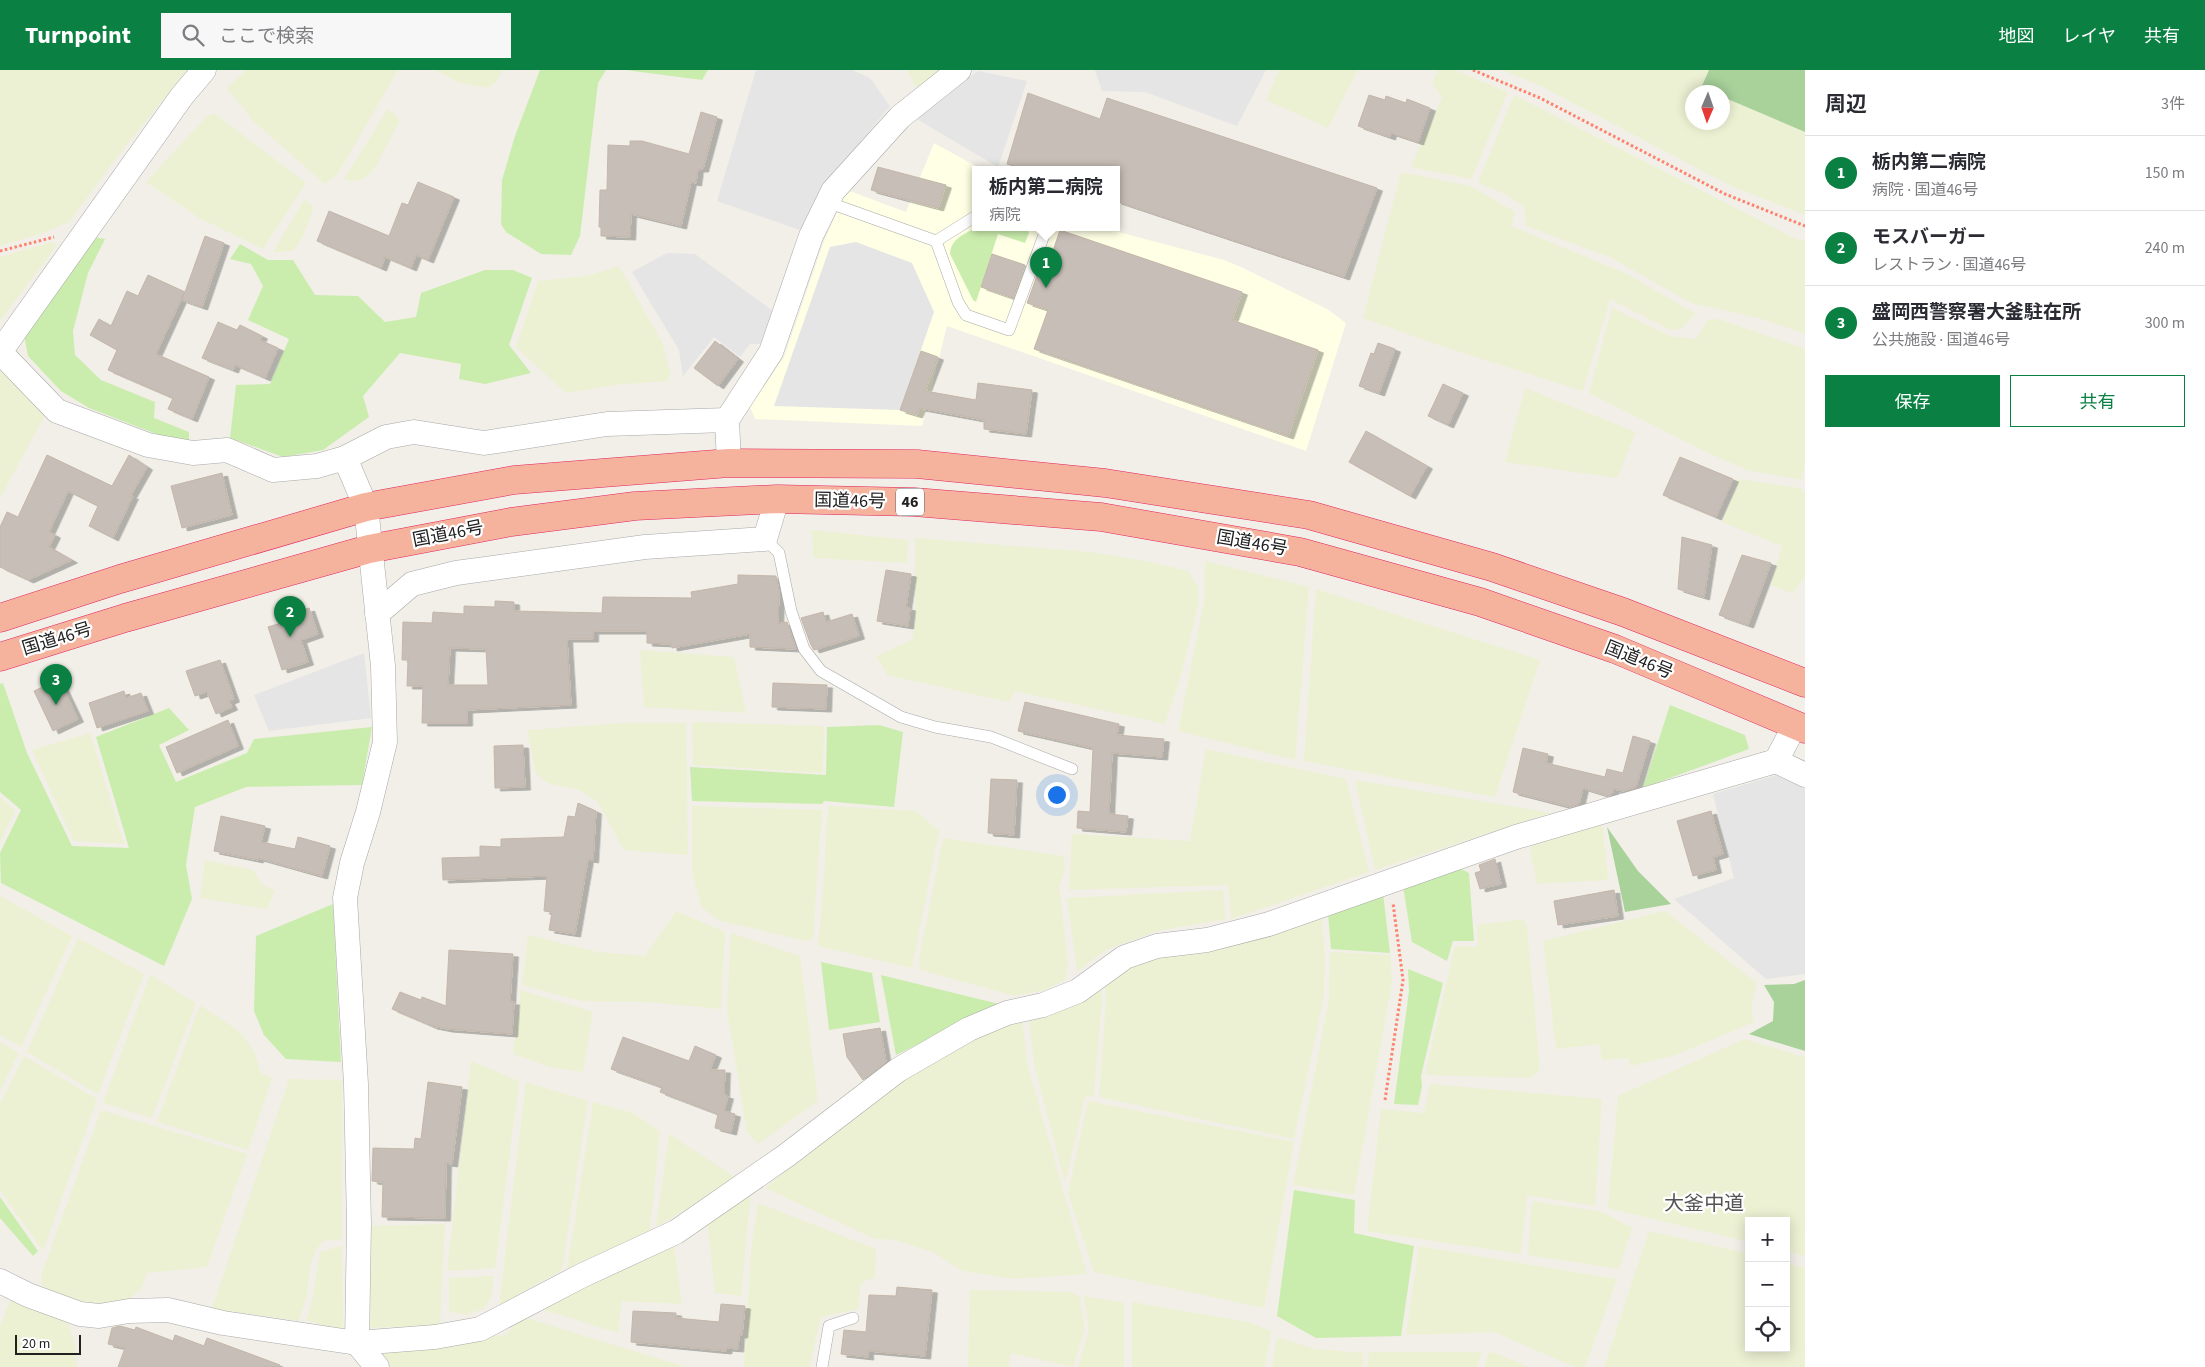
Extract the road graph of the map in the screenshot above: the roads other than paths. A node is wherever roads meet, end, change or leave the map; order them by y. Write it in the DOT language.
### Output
graph roads {
  1 [pos="204,70"];
  2 [pos="959,70"];
  3 [pos="828,202"];
  4 [pos="972,218"];
  5 [pos="1046,231"];
  6 [pos="936,241"];
  7 [pos="0,352"];
  8 [pos="728,420"];
  9 [pos="345,458"];
  10 [pos="729,463"];
  11 [pos="776,499"];
  12 [pos="366,507"];
  13 [pos="765,540"];
  14 [pos="369,549"];
  15 [pos="377,614"];
  16 [pos="0,618"];
  17 [pos="0,657"];
  18 [pos="1805,683"];
  19 [pos="1800,727"];
  20 [pos="1776,761"];
  21 [pos="1072,769"];
  22 [pos="1805,775"];
  23 [pos="0,1281"];
  24 [pos="853,1318"];
  25 [pos="357,1344"];
  26 [pos="377,1367"];
  27 [pos="822,1367"];
  1 -- 7 [label="street"];
  2 -- 3 [label="street"];
  3 -- 6 [label="lane"];
  3 -- 8 [label="street"];
  4 -- 6 [label="lane"];
  5 -- 6 [label="lane"];
  7 -- 9 [label="street"];
  8 -- 9 [label="street"];
  8 -- 10 [label="street"];
  9 -- 12 [label="street"];
  10 -- 12 [label="highway, 国道46号 / 46"];
  10 -- 18 [label="highway, 国道46号 / 46"];
  11 -- 13 [label="street"];
  11 -- 14 [label="highway, 国道46号 / 46"];
  11 -- 19 [label="highway, 国道46号 / 46"];
  12 -- 14 [label="street"];
  12 -- 16 [label="highway, 国道46号 / 46"];
  13 -- 15 [label="street"];
  13 -- 21 [label="lane"];
  14 -- 15 [label="street"];
  14 -- 17 [label="highway, 国道46号 / 46"];
  15 -- 25 [label="street"];
  19 -- 20 [label="street"];
  20 -- 22 [label="street"];
  20 -- 25 [label="street"];
  23 -- 25 [label="street"];
  24 -- 27 [label="lane"];
  25 -- 26 [label="street"];
}
